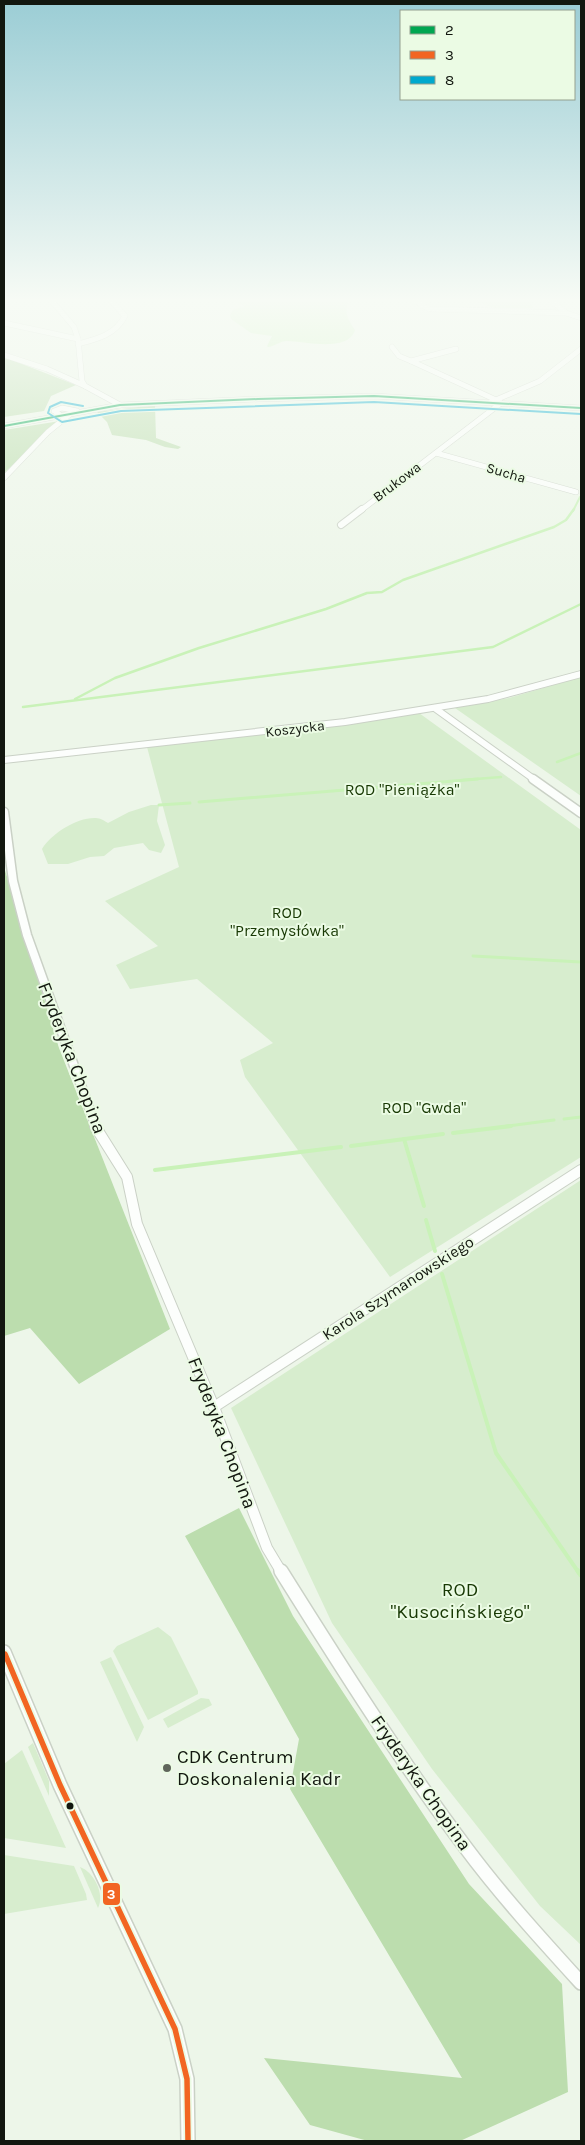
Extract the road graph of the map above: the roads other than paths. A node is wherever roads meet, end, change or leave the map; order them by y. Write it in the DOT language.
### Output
graph roads {
  1 [pos="111,400"];
  2 [pos="258,400"];
  3 [pos="471,400"];
  4 [pos="492,401"];
  5 [pos="500,403"];
  6 [pos="120,405"];
  7 [pos="581,408"];
  8 [pos="82,412"];
  9 [pos="71,414"];
  10 [pos="62,416"];
  11 [pos="4,426"];
  12 [pos="436,453"];
  13 [pos="4,478"];
  14 [pos="576,492"];
  15 [pos="341,525"];
  16 [pos="581,674"];
  17 [pos="436,709"];
  18 [pos="4,760"];
  19 [pos="4,812"];
  20 [pos="581,813"];
  21 [pos="581,1170"];
  22 [pos="214,1407"];
  23 [pos="4,1652"];
  24 [pos="581,1983"];
  25 [pos="188,2141"];
  1 -- 6 [label="street"];
  2 -- 6 [label="street"];
  3 -- 4 [label="street"];
  4 -- 5 [label="street"];
  5 -- 7 [label="street"];
  5 -- 12 [label="street, Brukowa"];
  6 -- 8 [label="street"];
  8 -- 9 [label="street"];
  8 -- 10 [label="street"];
  9 -- 10 [label="street"];
  9 -- 13 [label="street"];
  10 -- 11 [label="street"];
  12 -- 14 [label="street, Sucha"];
  12 -- 15 [label="street, Brukowa"];
  16 -- 17 [label="street, Koszycka"];
  17 -- 18 [label="street, Koszycka"];
  17 -- 20 [label="street"];
  19 -- 22 [label="street, Fryderyka Chopina"];
  21 -- 22 [label="street, Karola Szymanowskiego"];
  22 -- 24 [label="street, Fryderyka Chopina"];
  23 -- 25 [label="street"];
}
